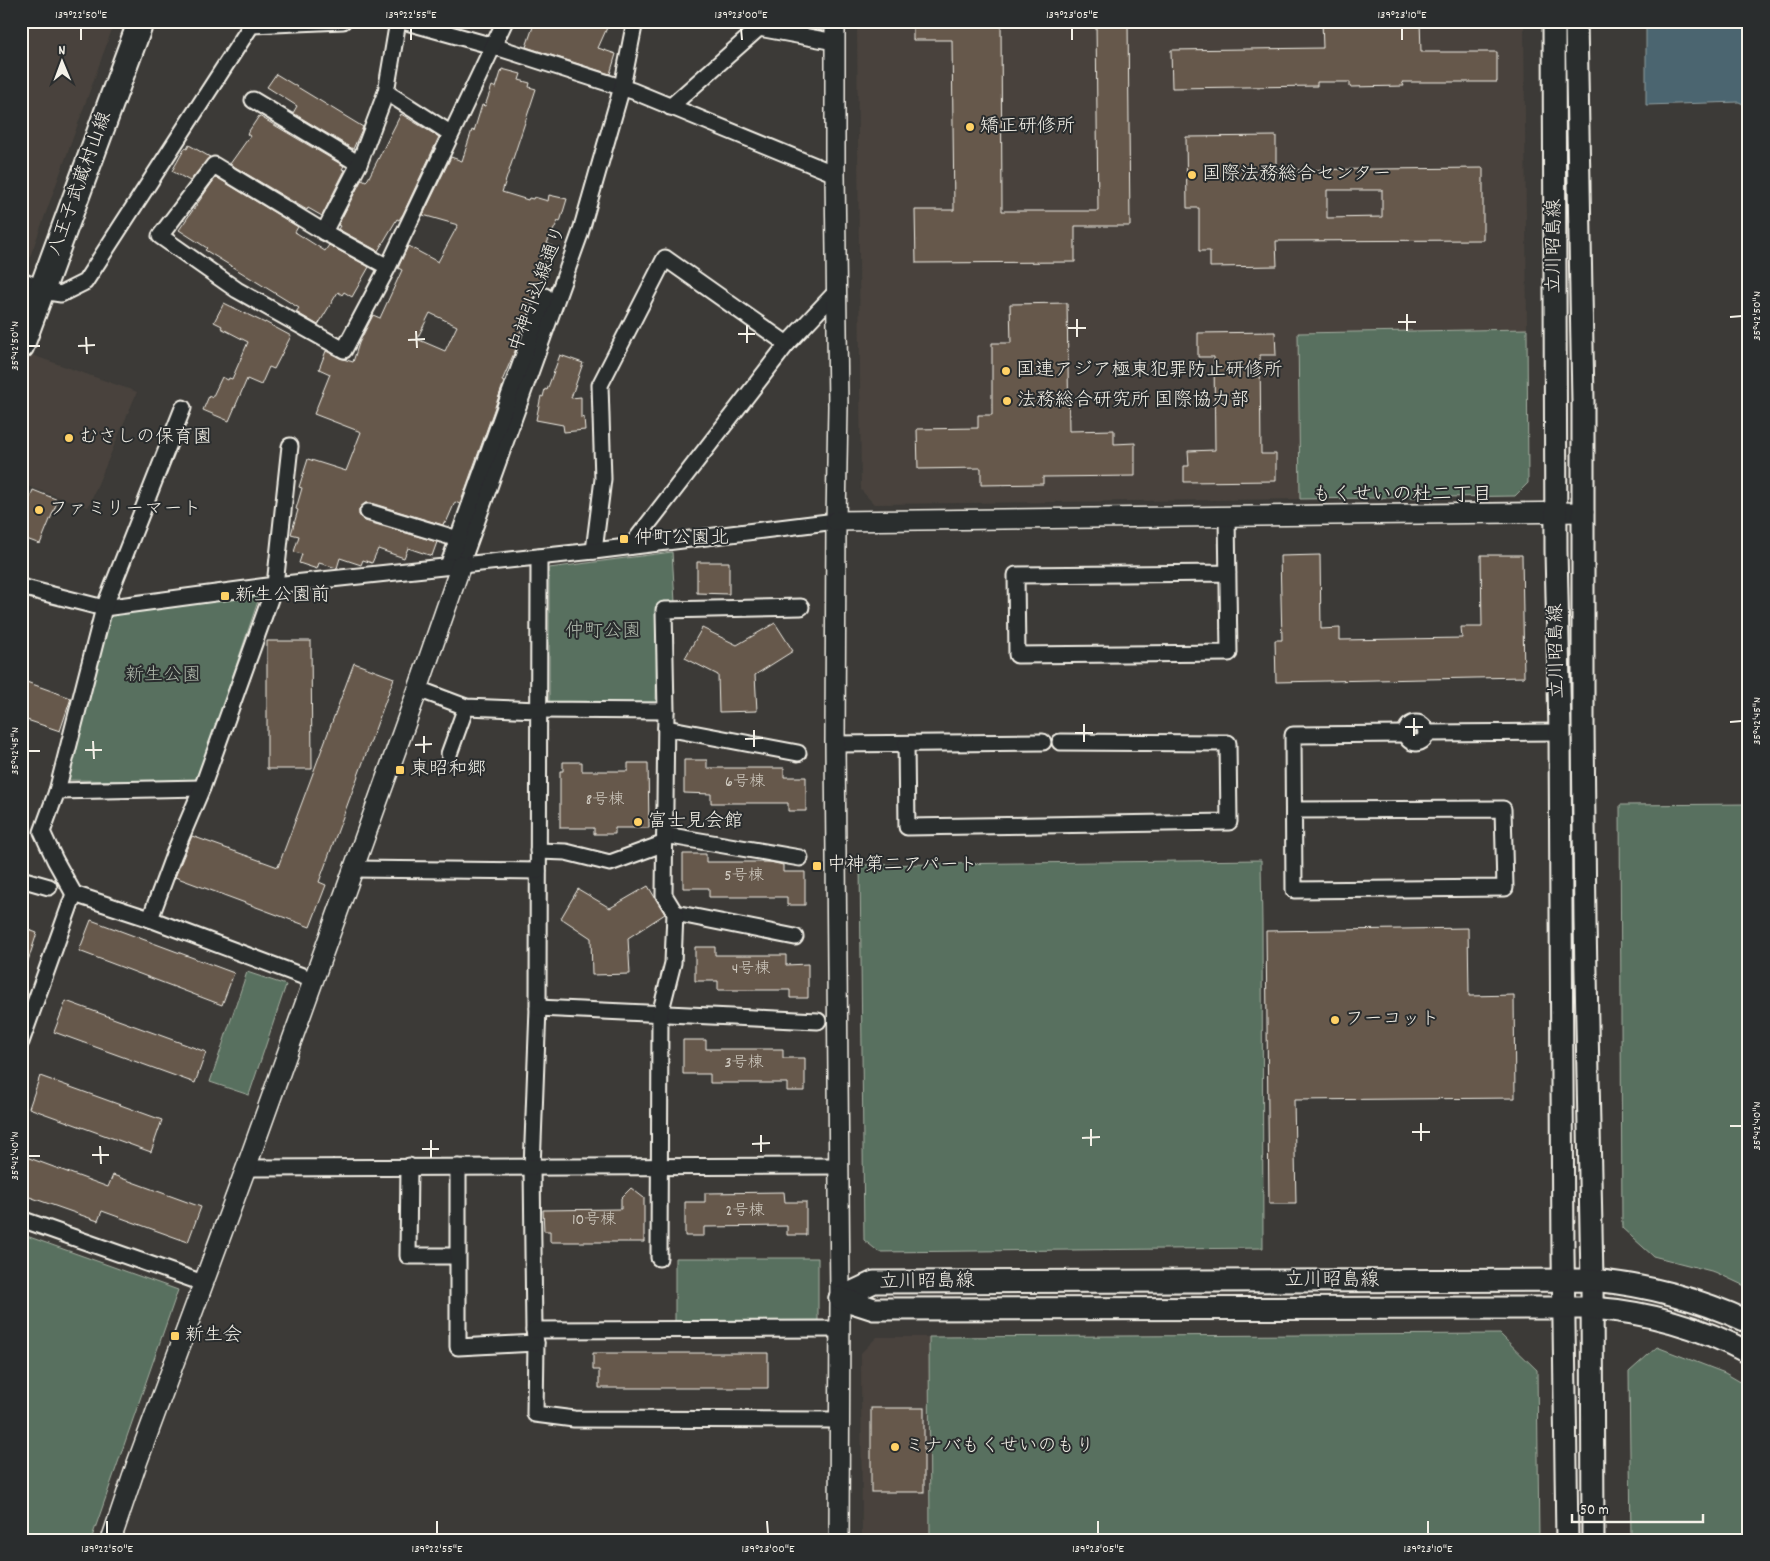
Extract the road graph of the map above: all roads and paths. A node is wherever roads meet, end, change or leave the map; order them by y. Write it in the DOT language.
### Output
graph roads {
  1 [pos="141,21"];
  2 [pos="343,21"];
  3 [pos="398,21"];
  4 [pos="403,21"];
  5 [pos="505,21"];
  6 [pos="635,21"];
  7 [pos="835,21"];
  8 [pos="1554,21"];
  9 [pos="1576,21"];
  10 [pos="320,22"];
  11 [pos="253,23"];
  12 [pos="756,25"];
  13 [pos="835,42"];
  14 [pos="493,46"];
  15 [pos="622,87"];
  16 [pos="386,92"];
  17 [pos="253,100"];
  18 [pos="670,107"];
  19 [pos="450,134"];
  20 [pos="359,164"];
  21 [pos="835,174"];
  22 [pos="324,232"];
  23 [pos="388,267"];
  24 [pos="32,287"];
  25 [pos="836,292"];
  26 [pos="545,296"];
  27 [pos="787,344"];
  28 [pos="21,346"];
  29 [pos="183,408"];
  30 [pos="290,446"];
  31 [pos="368,512"];
  32 [pos="1584,512"];
  33 [pos="1556,513"];
  34 [pos="1228,517"];
  35 [pos="836,521"];
  36 [pos="458,539"];
  37 [pos="632,546"];
  38 [pos="594,551"];
  39 [pos="539,557"];
  40 [pos="455,566"];
  41 [pos="1228,573"];
  42 [pos="275,586"];
  43 [pos="21,588"];
  44 [pos="801,607"];
  45 [pos="104,608"];
  46 [pos="418,689"];
  47 [pos="466,707"];
  48 [pos="538,710"];
  49 [pos="666,711"];
  50 [pos="666,728"];
  51 [pos="1560,732"];
  52 [pos="835,744"];
  53 [pos="906,744"];
  54 [pos="798,753"];
  55 [pos="449,754"];
  56 [pos="202,788"];
  57 [pos="57,791"];
  58 [pos="1294,810"];
  59 [pos="665,839"];
  60 [pos="538,851"];
  61 [pos="800,858"];
  62 [pos="354,869"];
  63 [pos="538,871"];
  64 [pos="21,878"];
  65 [pos="49,887"];
  66 [pos="74,894"];
  67 [pos="675,913"];
  68 [pos="150,919"];
  69 [pos="795,937"];
  70 [pos="313,980"];
  71 [pos="538,1008"];
  72 [pos="660,1014"];
  73 [pos="818,1021"];
  74 [pos="21,1042"];
  75 [pos="409,1166"];
  76 [pos="660,1166"];
  77 [pos="838,1166"];
  78 [pos="458,1167"];
  79 [pos="246,1168"];
  80 [pos="532,1168"];
  81 [pos="21,1219"];
  82 [pos="457,1256"];
  83 [pos="659,1258"];
  84 [pos="1563,1280"];
  85 [pos="1592,1280"];
  86 [pos="203,1283"];
  87 [pos="840,1298"];
  88 [pos="1564,1308"];
  89 [pos="1592,1308"];
  90 [pos="1749,1322"];
  91 [pos="839,1329"];
  92 [pos="535,1336"];
  93 [pos="1749,1353"];
  94 [pos="839,1420"];
  95 [pos="111,1540"];
  96 [pos="839,1540"];
  97 [pos="1567,1540"];
  98 [pos="1593,1540"];
  1 -- 24 [label="main road, 八王子武蔵村山線"];
  2 -- 10 [label="street"];
  3 -- 16 [label="street"];
  4 -- 14 [label="street"];
  5 -- 14 [label="street"];
  6 -- 15 [label="street, 中神引込線通り"];
  7 -- 13 [label="street"];
  8 -- 33 [label="main road, 立川昭島線"];
  9 -- 32 [label="main road, 立川昭島線"];
  10 -- 11 [label="street"];
  11 -- 24 [label="street"];
  12 -- 13 [label="street"];
  12 -- 18 [label="street"];
  13 -- 21 [label="street"];
  14 -- 15 [label="street"];
  14 -- 19 [label="street"];
  15 -- 18 [label="street"];
  15 -- 40 [label="street, 中神引込線通り"];
  16 -- 19 [label="street"];
  16 -- 20 [label="street"];
  17 -- 20 [label="street"];
  18 -- 21 [label="street"];
  19 -- 23 [label="street"];
  20 -- 22 [label="street"];
  21 -- 25 [label="street"];
  22 -- 23 [label="street"];
  22 -- 23 [label="street"];
  24 -- 28 [label="main road, 八王子武蔵村山線"];
  25 -- 27 [label="street"];
  25 -- 35 [label="street"];
  26 -- 36 [label="street"];
  27 -- 37 [label="street"];
  27 -- 38 [label="street"];
  29 -- 45 [label="street"];
  30 -- 42 [label="street"];
  31 -- 36 [label="street"];
  32 -- 33 [label="street"];
  32 -- 85 [label="main road, 立川昭島線"];
  33 -- 34 [label="street"];
  33 -- 51 [label="main road, 立川昭島線"];
  34 -- 35 [label="street"];
  34 -- 41 [label="street"];
  35 -- 37 [label="street"];
  35 -- 52 [label="street"];
  36 -- 40 [label="street"];
  37 -- 38 [label="street"];
  38 -- 39 [label="street"];
  39 -- 40 [label="street"];
  39 -- 48 [label="street"];
  40 -- 42 [label="street"];
  40 -- 46 [label="street"];
  41 -- 41 [label="street"];
  42 -- 45 [label="street"];
  42 -- 56 [label="street"];
  43 -- 45 [label="street"];
  44 -- 49 [label="street"];
  45 -- 57 [label="street"];
  46 -- 47 [label="street"];
  46 -- 62 [label="street"];
  47 -- 48 [label="street"];
  47 -- 55 [label="street"];
  48 -- 49 [label="street"];
  48 -- 60 [label="street"];
  49 -- 50 [label="street"];
  50 -- 54 [label="street"];
  50 -- 59 [label="street"];
  51 -- 58 [label="street"];
  51 -- 84 [label="main road, 立川昭島線"];
  52 -- 53 [label="street"];
  52 -- 77 [label="street"];
  53 -- 53 [label="street"];
  56 -- 57 [label="street"];
  56 -- 68 [label="street"];
  57 -- 66 [label="street"];
  58 -- 58 [label="street"];
  59 -- 60 [label="street"];
  59 -- 61 [label="street"];
  59 -- 67 [label="street"];
  60 -- 63 [label="street"];
  62 -- 63 [label="street"];
  62 -- 70 [label="street"];
  63 -- 71 [label="street"];
  64 -- 65 [label="street"];
  66 -- 68 [label="street"];
  66 -- 74 [label="street"];
  67 -- 69 [label="street"];
  67 -- 72 [label="street"];
  68 -- 70 [label="street"];
  70 -- 79 [label="street"];
  71 -- 72 [label="street"];
  71 -- 80 [label="street"];
  72 -- 73 [label="street"];
  72 -- 76 [label="street"];
  75 -- 78 [label="street"];
  75 -- 79 [label="street"];
  75 -- 82 [label="street"];
  76 -- 77 [label="street"];
  76 -- 80 [label="street"];
  76 -- 83 [label="street"];
  77 -- 87 [label="street"];
  78 -- 80 [label="street"];
  78 -- 82 [label="street"];
  79 -- 86 [label="street"];
  80 -- 92 [label="street"];
  81 -- 86 [label="street"];
  82 -- 92 [label="street"];
  84 -- 85 [label="main road, 立川昭島線"];
  84 -- 87 [label="main road, 立川昭島線"];
  84 -- 88 [label="main road, 立川昭島線"];
  85 -- 89 [label="main road, 立川昭島線"];
  85 -- 90 [label="main road, 立川昭島線"];
  86 -- 95 [label="street"];
  87 -- 88 [label="main road, 立川昭島線"];
  87 -- 91 [label="street"];
  88 -- 89 [label="main road, 立川昭島線"];
  88 -- 97 [label="main road, 立川昭島線"];
  89 -- 93 [label="main road, 立川昭島線"];
  89 -- 98 [label="main road, 立川昭島線"];
  91 -- 92 [label="street"];
  91 -- 94 [label="street"];
  92 -- 94 [label="street"];
  94 -- 96 [label="street"];
}
